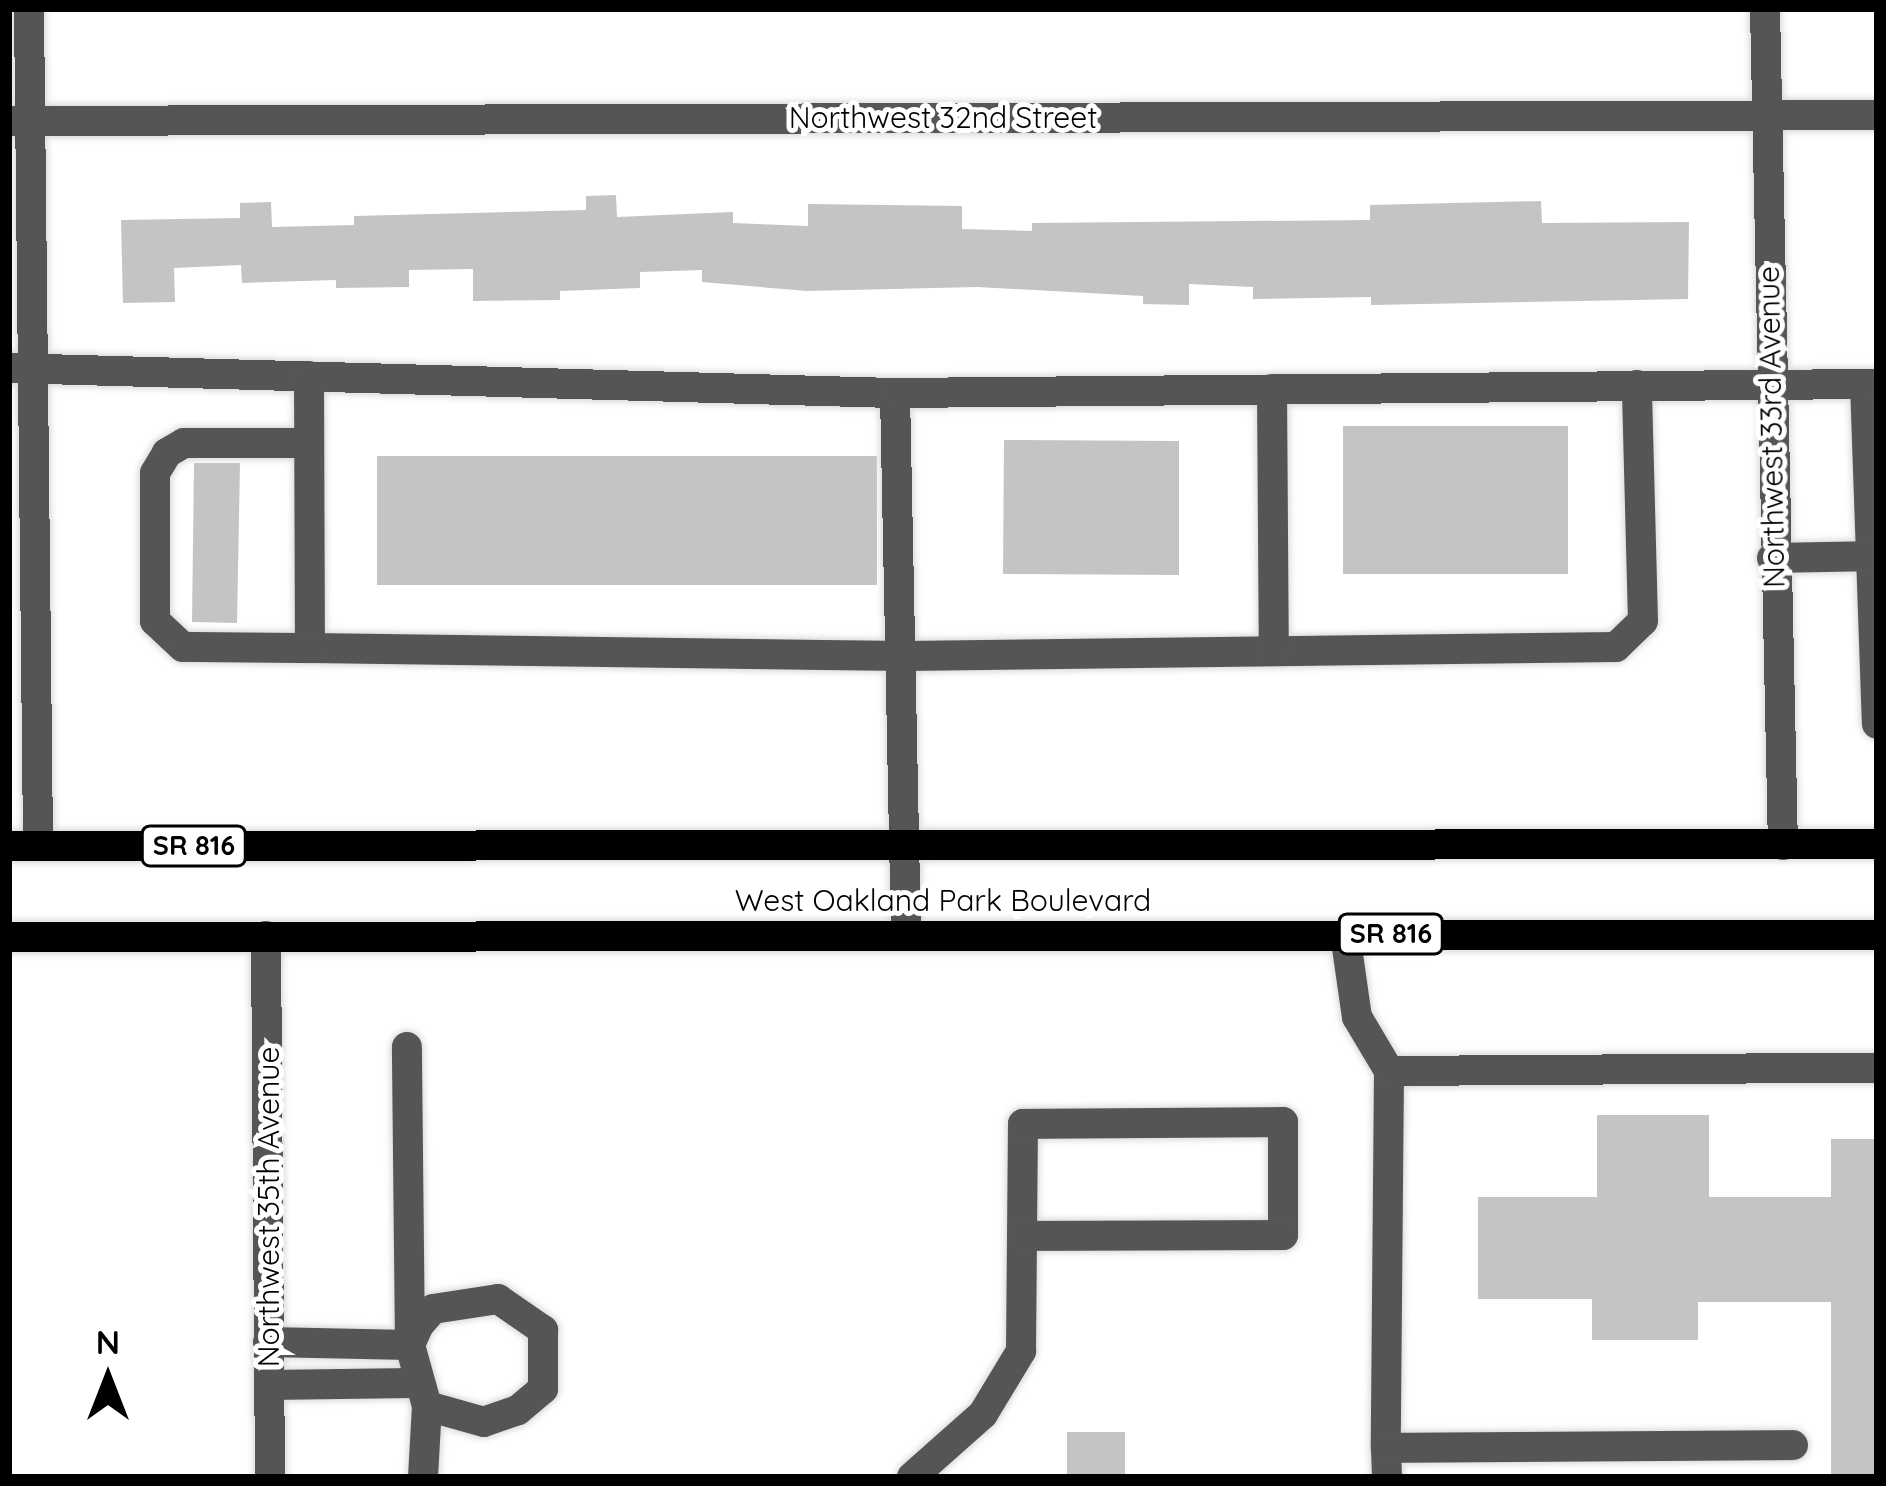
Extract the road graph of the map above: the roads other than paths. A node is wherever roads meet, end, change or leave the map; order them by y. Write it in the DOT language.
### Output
graph roads {
  1 [pos="29,9"];
  2 [pos="1765,9"];
  3 [pos="1766,114"];
  4 [pos="1877,115"];
  5 [pos="21,121"];
  6 [pos="20,368"];
  7 [pos="309,376"];
  8 [pos="1770,384"];
  9 [pos="1871,384"];
  10 [pos="1637,385"];
  11 [pos="1272,389"];
  12 [pos="895,393"];
  13 [pos="309,443"];
  14 [pos="1872,556"];
  15 [pos="1772,558"];
  16 [pos="22,591"];
  17 [pos="310,648"];
  18 [pos="1274,651"];
  19 [pos="905,656"];
  20 [pos="1877,724"];
  21 [pos="1877,844"];
  22 [pos="906,845"];
  23 [pos="1783,845"];
  24 [pos="24,846"];
  25 [pos="9,868"];
  26 [pos="1345,934"];
  27 [pos="1877,934"];
  28 [pos="266,936"];
  29 [pos="906,936"];
  30 [pos="9,937"];
  31 [pos="407,1046"];
  32 [pos="1877,1068"];
  33 [pos="1390,1071"];
  34 [pos="1022,1236"];
  35 [pos="268,1342"];
  36 [pos="410,1345"];
  37 [pos="269,1384"];
  38 [pos="420,1394"];
  39 [pos="1793,1445"];
  40 [pos="1387,1462"];
  41 [pos="270,1477"];
  42 [pos="424,1477"];
  43 [pos="912,1477"];
  1 -- 5 [label="street"];
  2 -- 3 [label="street, Northwest 33rd Avenue"];
  3 -- 4 [label="street, Northwest 32nd Street"];
  3 -- 5 [label="street, Northwest 32nd Street"];
  3 -- 8 [label="street, Northwest 33rd Avenue"];
  5 -- 6 [label="street"];
  6 -- 7 [label="street"];
  6 -- 16 [label="street"];
  7 -- 12 [label="street"];
  7 -- 13 [label="street"];
  8 -- 9 [label="street"];
  8 -- 10 [label="street"];
  8 -- 15 [label="street, Northwest 33rd Avenue"];
  9 -- 14 [label="street"];
  10 -- 11 [label="street"];
  10 -- 18 [label="street"];
  11 -- 12 [label="street"];
  11 -- 18 [label="street"];
  12 -- 19 [label="street"];
  13 -- 17 [label="street"];
  13 -- 17 [label="street"];
  14 -- 15 [label="street"];
  14 -- 20 [label="street"];
  15 -- 23 [label="street, Northwest 33rd Avenue"];
  16 -- 24 [label="street"];
  17 -- 19 [label="street"];
  18 -- 19 [label="street"];
  19 -- 22 [label="street"];
  21 -- 23 [label="main road, West Oakland Park Boulevard / SR 816"];
  22 -- 23 [label="main road, West Oakland Park Boulevard / SR 816"];
  22 -- 24 [label="main road, West Oakland Park Boulevard / SR 816"];
  22 -- 29 [label="street"];
  24 -- 25 [label="main road"];
  26 -- 27 [label="main road, West Oakland Park Boulevard / SR 816"];
  26 -- 29 [label="main road, West Oakland Park Boulevard / SR 816"];
  26 -- 33 [label="street"];
  28 -- 29 [label="main road, West Oakland Park Boulevard / SR 816"];
  28 -- 30 [label="main road, West Oakland Park Boulevard / SR 816"];
  28 -- 35 [label="street, Northwest 35th Avenue"];
  31 -- 36 [label="street"];
  32 -- 33 [label="street"];
  33 -- 40 [label="street"];
  34 -- 34 [label="street"];
  34 -- 43 [label="street"];
  35 -- 36 [label="street"];
  35 -- 37 [label="street, Northwest 35th Avenue"];
  36 -- 38 [label="street"];
  36 -- 38 [label="street"];
  37 -- 38 [label="street"];
  37 -- 41 [label="street, Northwest 35th Avenue"];
  38 -- 42 [label="street"];
  39 -- 40 [label="street"];
}
